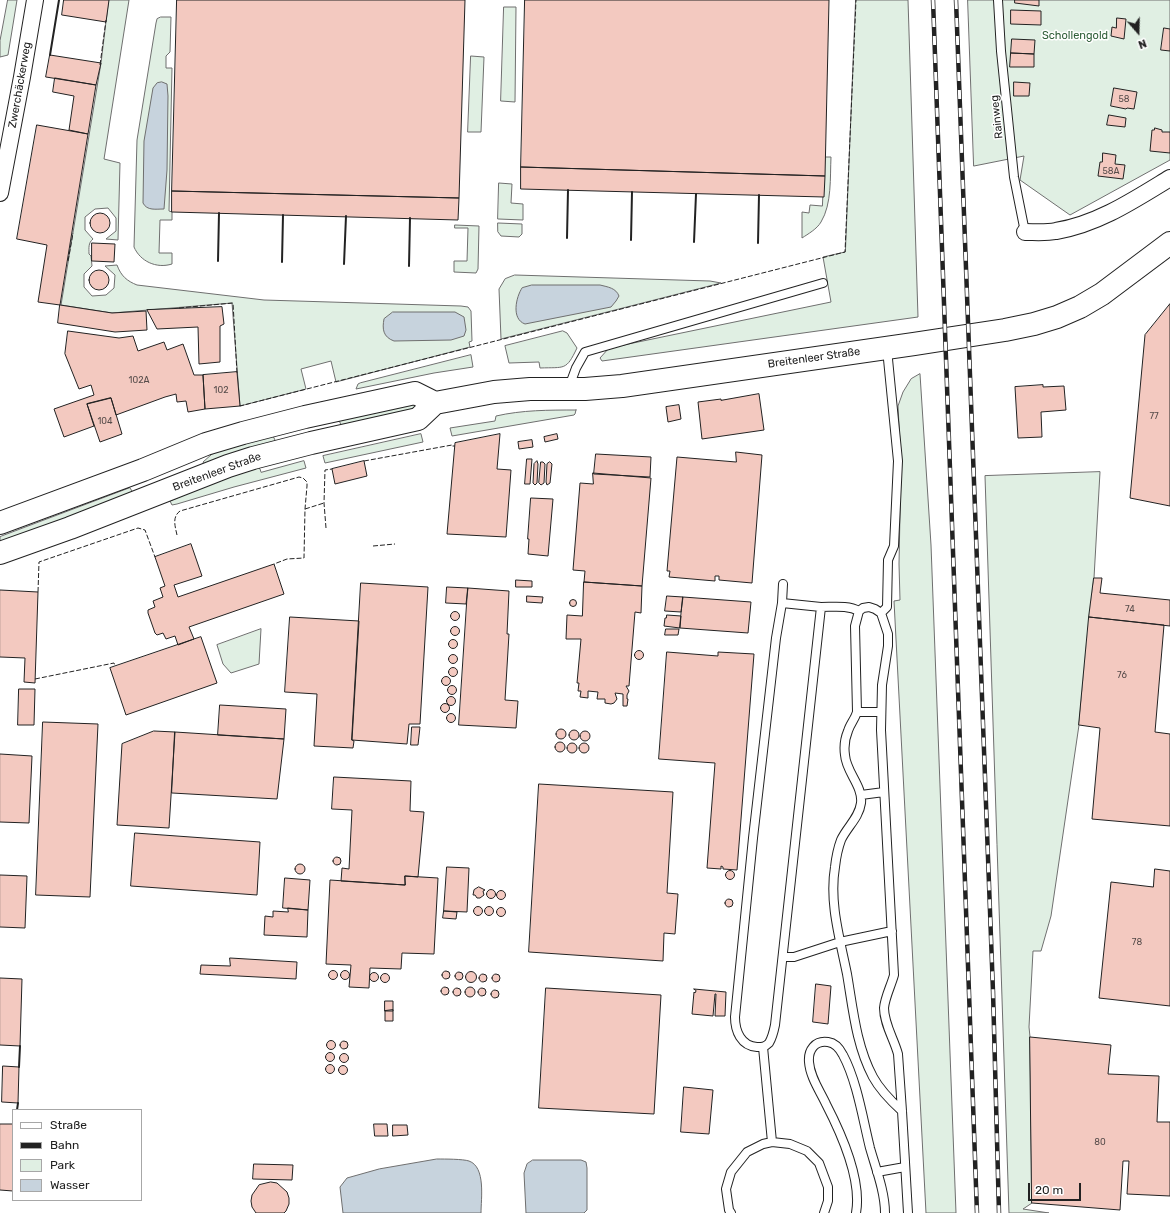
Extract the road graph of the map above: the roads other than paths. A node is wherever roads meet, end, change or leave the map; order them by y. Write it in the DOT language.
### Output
graph roads {
  1 [pos="35,0"];
  2 [pos="998,0"];
  3 [pos="1170,178"];
  4 [pos="0,193"];
  5 [pos="1025,232"];
  6 [pos="1170,244"];
  7 [pos="823,283"];
  8 [pos="887,348"];
  9 [pos="568,389"];
  10 [pos="435,403"];
  11 [pos="0,523"];
  12 [pos="0,553"];
  13 [pos="783,584"];
  14 [pos="782,604"];
  15 [pos="821,607"];
  16 [pos="859,611"];
  17 [pos="881,613"];
  18 [pos="857,712"];
  19 [pos="881,712"];
  20 [pos="884,792"];
  21 [pos="861,795"];
  22 [pos="892,931"];
  23 [pos="840,942"];
  24 [pos="783,957"];
  25 [pos="763,1047"];
  26 [pos="902,1111"];
  27 [pos="772,1142"];
  28 [pos="905,1167"];
  29 [pos="877,1172"];
  30 [pos="731,1213"];
  31 [pos="824,1213"];
  32 [pos="856,1213"];
  33 [pos="885,1213"];
  34 [pos="908,1213"];
  1 -- 4 [label="street, Zwerchäckerweg"];
  2 -- 5 [label="lane, Rainweg"];
  3 -- 5 [label="street"];
  6 -- 8 [label="main road, Breitenleer Straße"];
  7 -- 9 [label="lane"];
  8 -- 9 [label="main road, Breitenleer Straße"];
  8 -- 17 [label="lane"];
  9 -- 10 [label="main road, Breitenleer Straße"];
  10 -- 11 [label="main road"];
  10 -- 12 [label="main road, Breitenleer Straße"];
  13 -- 14 [label="lane"];
  14 -- 15 [label="lane"];
  14 -- 25 [label="lane"];
  15 -- 16 [label="lane"];
  15 -- 24 [label="lane"];
  16 -- 17 [label="lane"];
  16 -- 18 [label="lane"];
  17 -- 19 [label="lane"];
  18 -- 19 [label="lane"];
  18 -- 21 [label="lane"];
  19 -- 20 [label="lane"];
  20 -- 21 [label="lane"];
  20 -- 22 [label="lane"];
  21 -- 23 [label="lane"];
  22 -- 23 [label="lane"];
  22 -- 26 [label="lane"];
  23 -- 24 [label="lane"];
  23 -- 26 [label="lane"];
  24 -- 25 [label="lane"];
  25 -- 27 [label="lane"];
  26 -- 28 [label="lane"];
  27 -- 30 [label="lane"];
  27 -- 31 [label="lane"];
  28 -- 29 [label="lane"];
  28 -- 34 [label="lane"];
  29 -- 32 [label="lane"];
  29 -- 33 [label="lane"];
}
